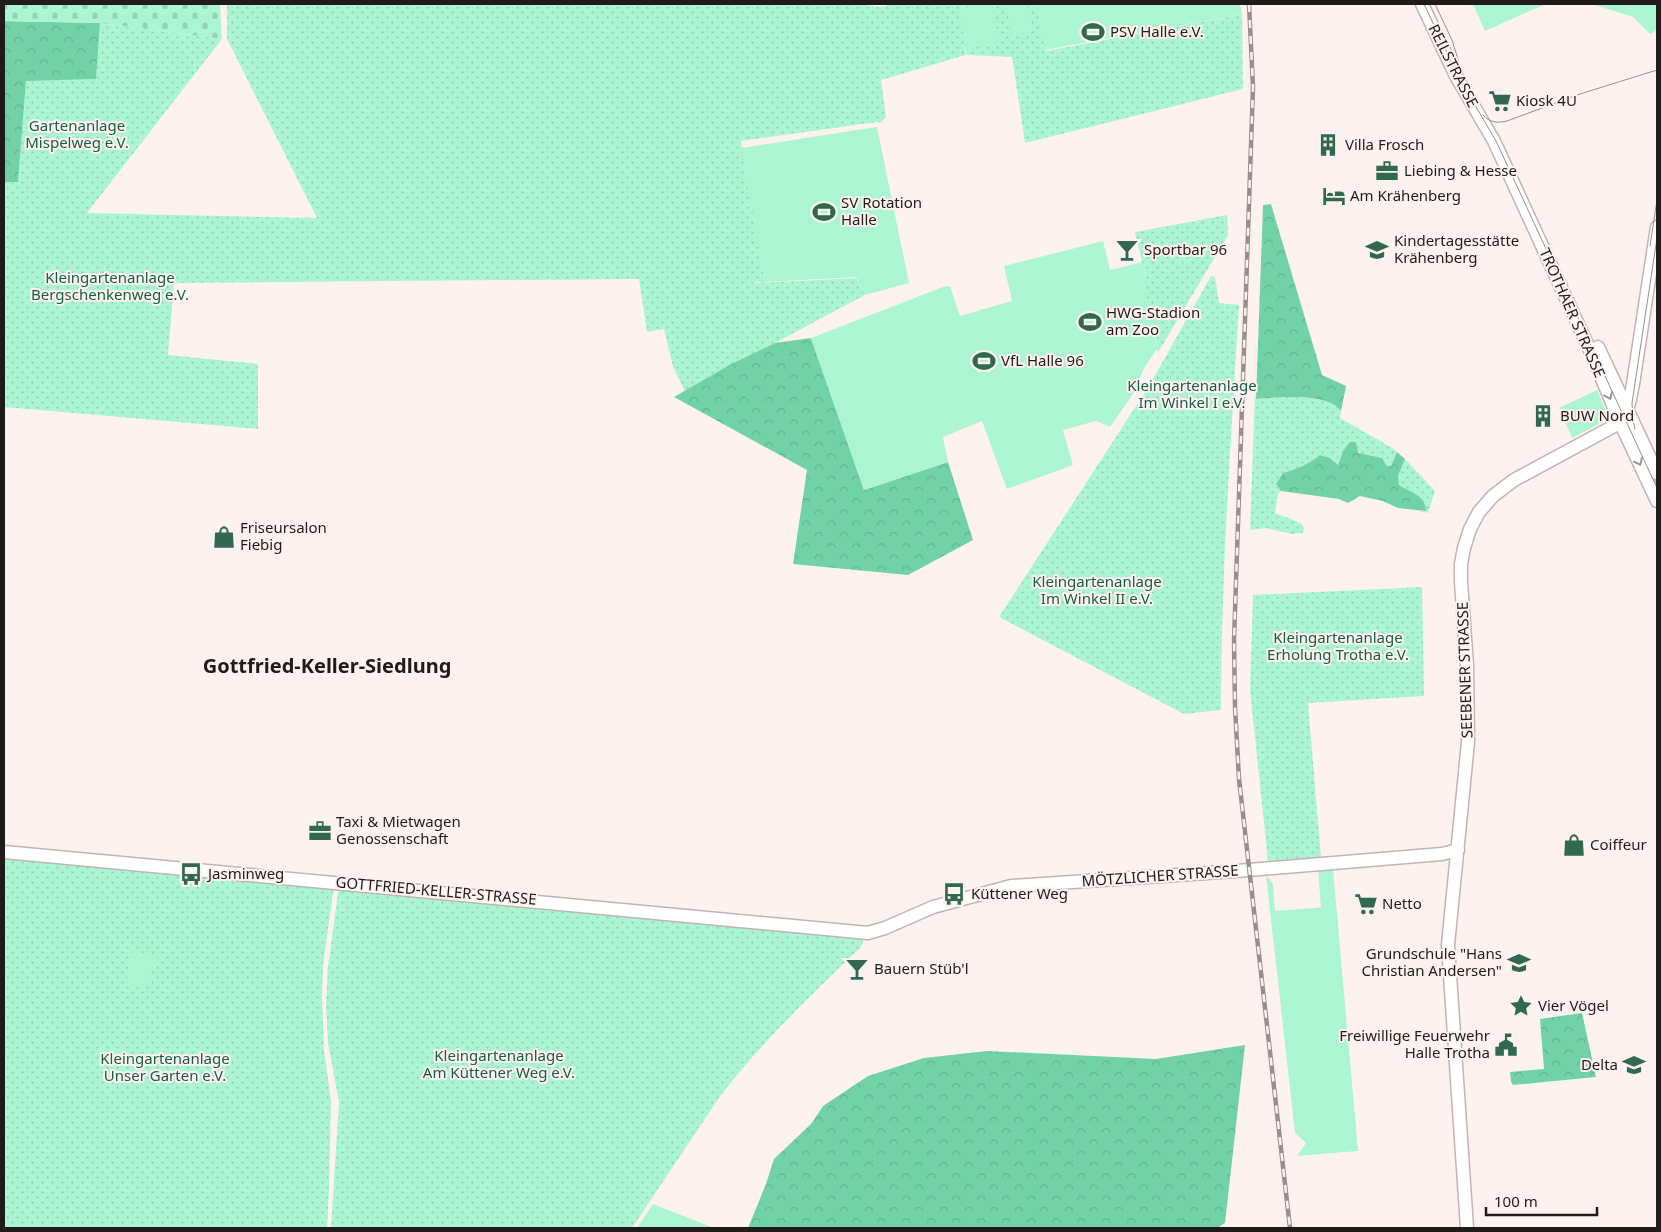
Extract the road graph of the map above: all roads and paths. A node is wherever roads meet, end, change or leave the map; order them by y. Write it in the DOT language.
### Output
graph roads {
  1 [pos="1422,4"];
  2 [pos="1431,4"];
  3 [pos="1490,126"];
  4 [pos="1657,227"];
  5 [pos="1635,370"];
  6 [pos="1611,375"];
  7 [pos="1628,409"];
  8 [pos="1620,422"];
  9 [pos="1657,473"];
  10 [pos="1657,501"];
  11 [pos="1458,850"];
  12 [pos="4,852"];
  13 [pos="868,933"];
  14 [pos="1467,1228"];
  1 -- 3 [label="street, REILSTRASSE"];
  2 -- 3 [label="street, REILSTRASSE"];
  3 -- 6 [label="street, TROTHAER STRASSE"];
  3 -- 8 [label="street, TROTHAER STRASSE, one-way"];
  4 -- 5 [label="street, SEEBENER STRASSE"];
  5 -- 6 [label="street"];
  5 -- 7 [label="street, SEEBENER STRASSE"];
  6 -- 7 [label="street, TROTHAER STRASSE"];
  7 -- 8 [label="street, SEEBENER STRASSE"];
  7 -- 9 [label="street, TROTHAER STRASSE"];
  8 -- 10 [label="street, TROTHAER STRASSE, one-way"];
  8 -- 11 [label="street, SEEBENER STRASSE"];
  11 -- 13 [label="street, MÖTZLICHER STRASSE"];
  11 -- 14 [label="street, SEEBENER STRASSE"];
  12 -- 13 [label="street, GOTTFRIED-KELLER-STRASSE"];
}
